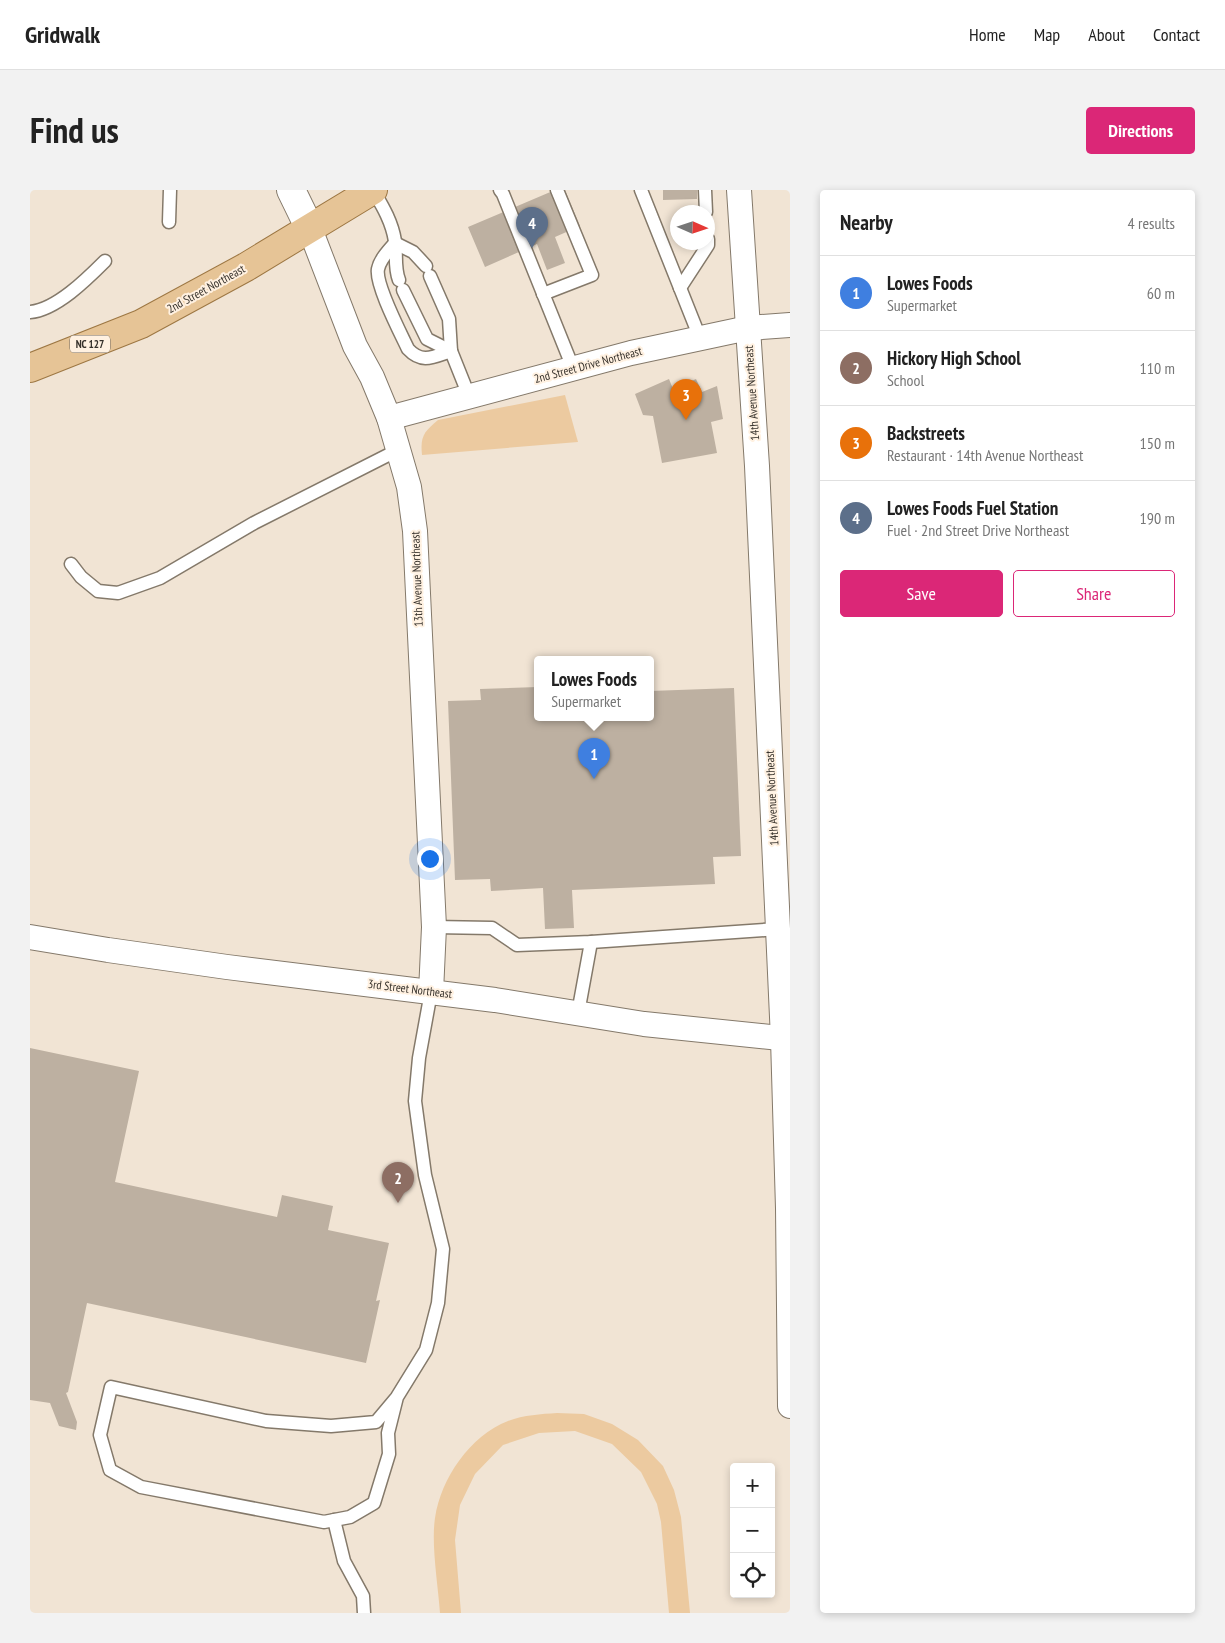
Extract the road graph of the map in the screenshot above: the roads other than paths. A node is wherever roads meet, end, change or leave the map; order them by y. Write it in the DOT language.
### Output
graph roads {
  1 [pos="170,190"];
  2 [pos="291,190"];
  3 [pos="373,190"];
  4 [pos="557,190"];
  5 [pos="641,190"];
  6 [pos="705,190"];
  7 [pos="739,190"];
  8 [pos="504,191"];
  9 [pos="706,205"];
  10 [pos="169,222"];
  11 [pos="310,229"];
  12 [pos="395,243"];
  13 [pos="705,250"];
  14 [pos="105,261"];
  15 [pos="680,288"];
  16 [pos="543,294"];
  17 [pos="30,312"];
  18 [pos="790,325"];
  19 [pos="748,328"];
  20 [pos="700,338"];
  21 [pos="450,351"];
  22 [pos="30,368"];
  23 [pos="573,368"];
  24 [pos="469,396"];
  25 [pos="388,418"];
  26 [pos="398,450"];
  27 [pos="71,564"];
  28 [pos="434,927"];
  29 [pos="778,929"];
  30 [pos="30,937"];
  31 [pos="591,942"];
  32 [pos="431,992"];
  33 [pos="578,1014"];
  34 [pos="787,1039"];
  35 [pos="789,1208"];
  36 [pos="397,1397"];
  37 [pos="790,1398"];
  38 [pos="790,1406"];
  39 [pos="334,1520"];
  40 [pos="364,1613"];
  1 -- 10 [label="lane"];
  2 -- 11 [label="main road, 13th Avenue Northeast"];
  3 -- 11 [label="main road, 2nd Street Northeast / NC 127"];
  3 -- 12 [label="lane"];
  4 -- 16 [label="lane"];
  5 -- 15 [label="lane"];
  6 -- 9 [label="lane"];
  7 -- 19 [label="street, 14th Avenue Northeast"];
  8 -- 16 [label="lane"];
  11 -- 22 [label="main road, 2nd Street Northeast / NC 127"];
  11 -- 25 [label="street, 13th Avenue Northeast"];
  12 -- 21 [label="lane"];
  12 -- 21 [label="lane"];
  12 -- 21 [label="lane"];
  13 -- 15 [label="lane"];
  14 -- 17 [label="lane"];
  15 -- 20 [label="lane"];
  16 -- 23 [label="lane"];
  18 -- 19 [label="street, 2nd Street Drive Northeast"];
  19 -- 20 [label="street, 2nd Street Drive Northeast"];
  19 -- 29 [label="street, 14th Avenue Northeast"];
  20 -- 23 [label="street, 2nd Street Drive Northeast"];
  21 -- 24 [label="lane"];
  23 -- 24 [label="street, 2nd Street Drive Northeast"];
  24 -- 25 [label="street, 2nd Street Drive Northeast"];
  25 -- 26 [label="street, 13th Avenue Northeast"];
  26 -- 27 [label="lane"];
  26 -- 28 [label="street, 13th Avenue Northeast"];
  28 -- 31 [label="lane"];
  28 -- 32 [label="street, 13th Avenue Northeast"];
  29 -- 31 [label="lane"];
  29 -- 34 [label="street, 14th Avenue Northeast"];
  30 -- 32 [label="street, 3rd Street Northeast"];
  31 -- 33 [label="lane"];
  32 -- 33 [label="street, 3rd Street Northeast"];
  32 -- 36 [label="lane"];
  33 -- 34 [label="street, 3rd Street Northeast"];
  34 -- 35 [label="street, 14th Avenue Northeast"];
  35 -- 37 [label="street, 14th Avenue Northeast"];
  36 -- 39 [label="lane"];
  36 -- 39 [label="lane"];
  37 -- 38 [label="street, 14th Avenue Northeast"];
  39 -- 40 [label="lane"];
}
